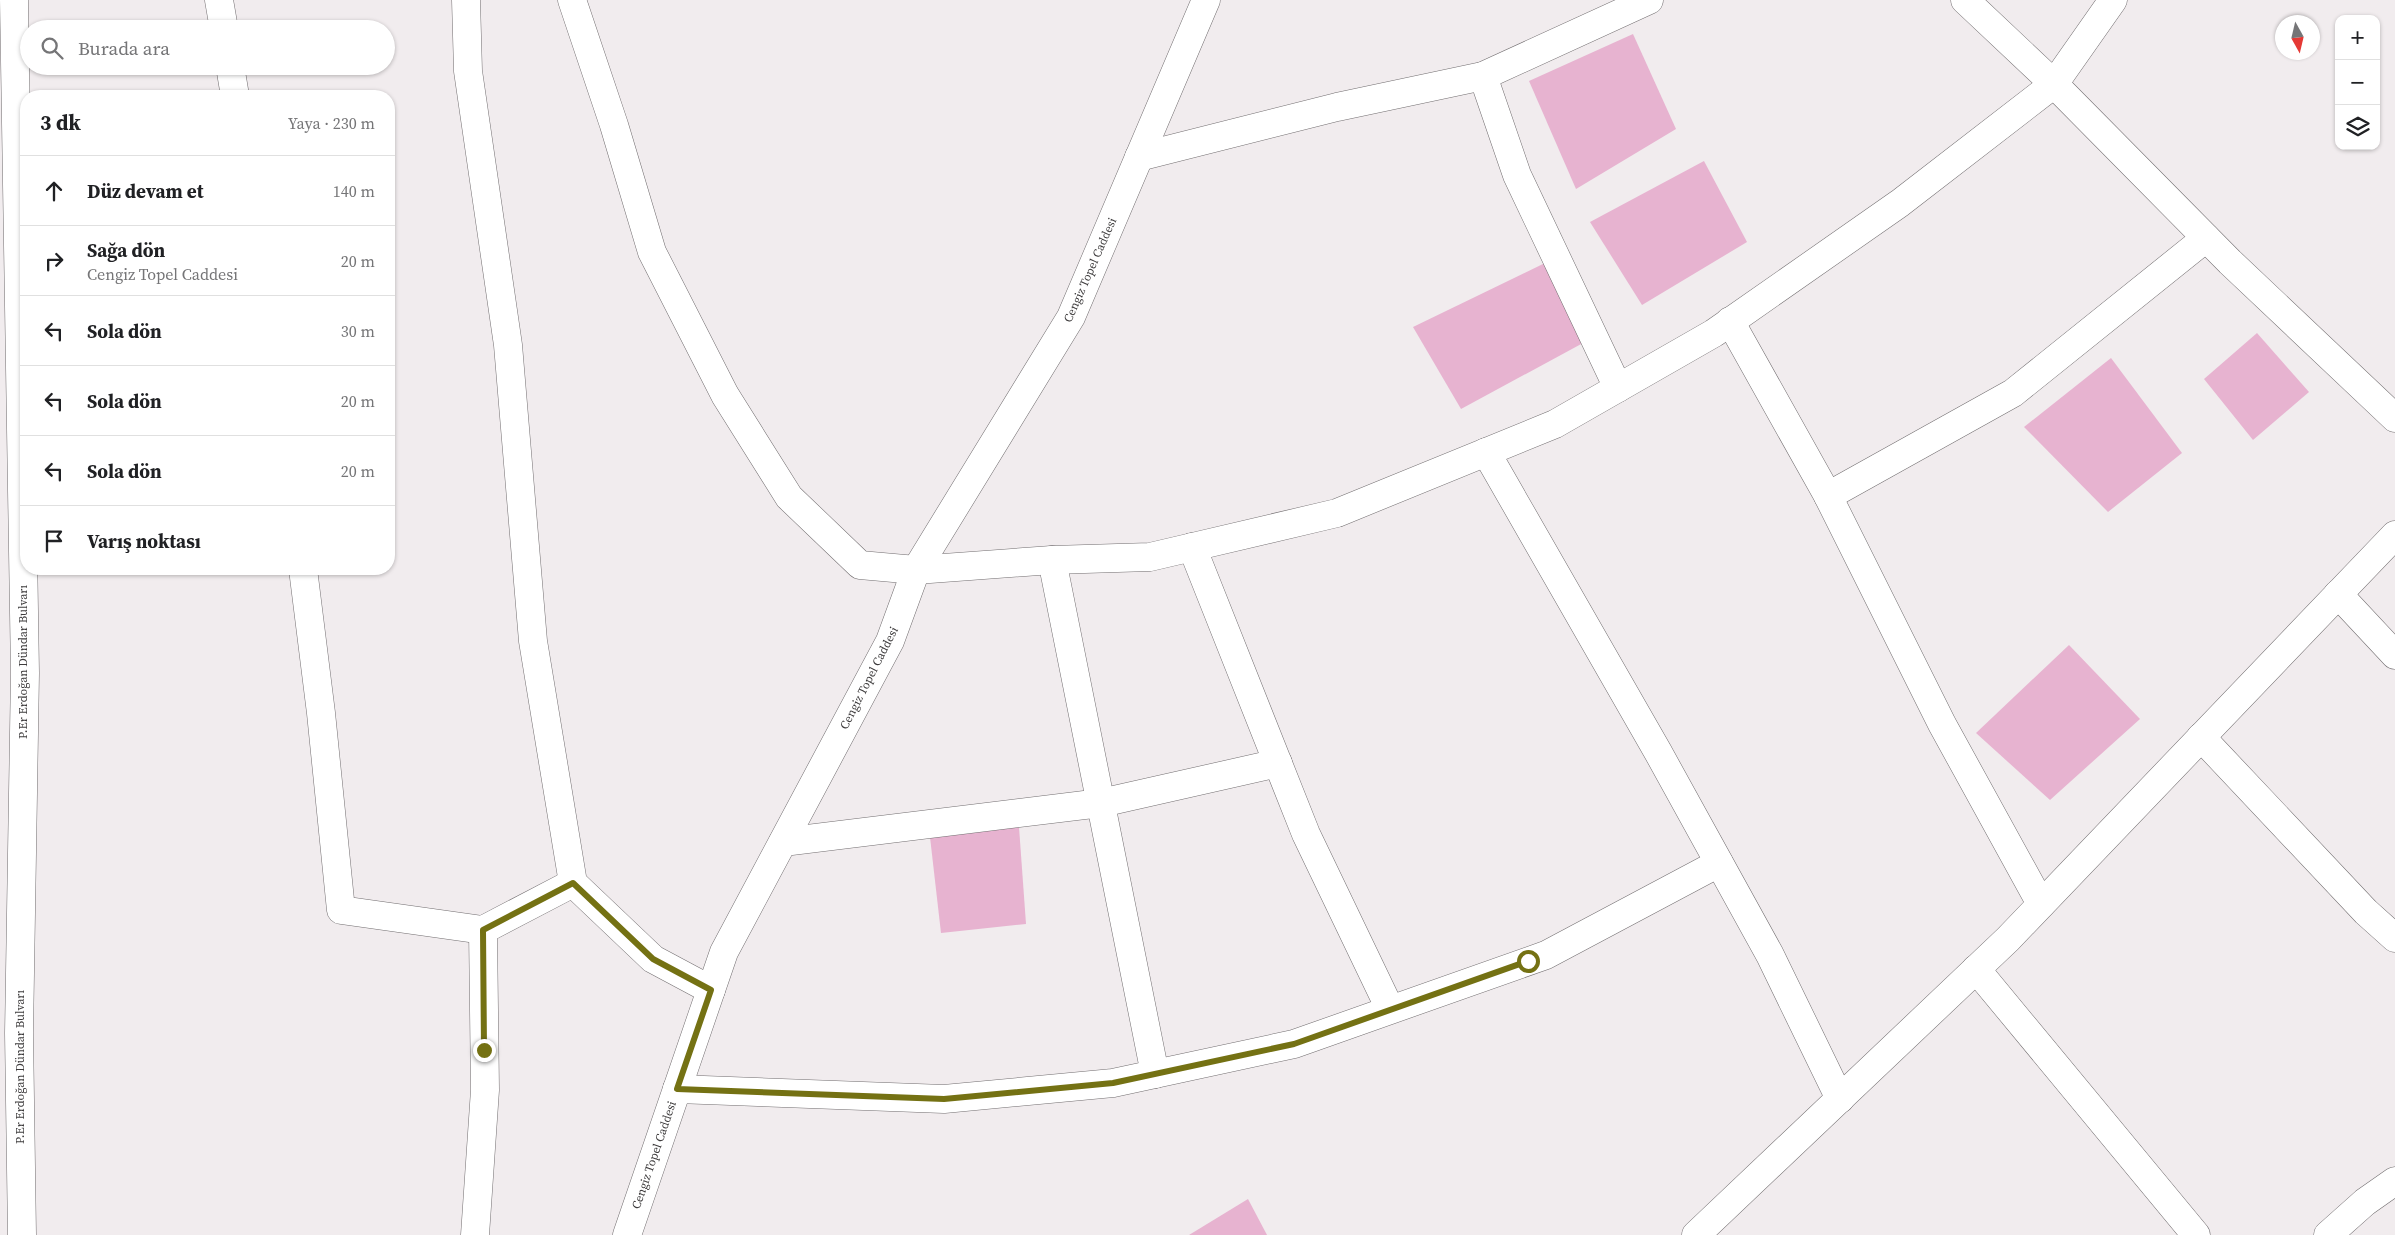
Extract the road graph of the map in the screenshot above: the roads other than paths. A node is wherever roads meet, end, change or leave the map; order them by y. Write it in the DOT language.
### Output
graph roads {
  1 [pos="14,0"];
  2 [pos="219,0"];
  3 [pos="466,0"];
  4 [pos="572,0"];
  5 [pos="1206,0"];
  6 [pos="1648,0"];
  7 [pos="1965,0"];
  8 [pos="2113,0"];
  9 [pos="222,20"];
  10 [pos="232,75"];
  11 [pos="1483,76"];
  12 [pos="2054,84"];
  13 [pos="234,90"];
  14 [pos="1139,157"];
  15 [pos="2206,238"];
  16 [pos="1730,321"];
  17 [pos="20,367"];
  18 [pos="1618,388"];
  19 [pos="2395,418"];
  20 [pos="1486,452"];
  21 [pos="1828,496"];
  22 [pos="2395,535"];
  23 [pos="1192,547"];
  24 [pos="1052,560"];
  25 [pos="916,570"];
  26 [pos="23,575"];
  27 [pos="304,575"];
  28 [pos="2338,594"];
  29 [pos="2395,655"];
  30 [pos="2201,737"];
  31 [pos="1278,764"];
  32 [pos="1101,803"];
  33 [pos="783,842"];
  34 [pos="1719,863"];
  35 [pos="573,883"];
  36 [pos="2041,904"];
  37 [pos="483,930"];
  38 [pos="2395,938"];
  39 [pos="1976,969"];
  40 [pos="711,990"];
  41 [pos="1390,1009"];
  42 [pos="1156,1074"];
  43 [pos="677,1089"];
  44 [pos="1840,1099"];
  45 [pos="2395,1181"];
  46 [pos="22,1235"];
  47 [pos="475,1235"];
  48 [pos="627,1235"];
  49 [pos="1696,1235"];
  50 [pos="2196,1235"];
  51 [pos="2328,1235"];
  1 -- 17 [label="street, P.Er Erdoğan Dündar Bulvarı"];
  2 -- 9 [label="street"];
  3 -- 35 [label="street"];
  4 -- 25 [label="street"];
  5 -- 14 [label="street, Cengiz Topel Caddesi"];
  6 -- 11 [label="street"];
  7 -- 12 [label="street"];
  8 -- 12 [label="street"];
  10 -- 13 [label="street"];
  11 -- 14 [label="street"];
  11 -- 18 [label="street"];
  12 -- 15 [label="street"];
  12 -- 16 [label="street"];
  14 -- 25 [label="street, Cengiz Topel Caddesi"];
  15 -- 19 [label="street"];
  15 -- 21 [label="street"];
  16 -- 18 [label="street"];
  16 -- 21 [label="street"];
  18 -- 20 [label="street"];
  20 -- 23 [label="street"];
  20 -- 34 [label="street"];
  21 -- 36 [label="street"];
  22 -- 28 [label="street"];
  23 -- 24 [label="street"];
  23 -- 31 [label="street"];
  24 -- 25 [label="street"];
  24 -- 32 [label="street"];
  25 -- 33 [label="street, Cengiz Topel Caddesi"];
  26 -- 46 [label="street, P.Er Erdoğan Dündar Bulvarı"];
  27 -- 37 [label="street"];
  28 -- 29 [label="street"];
  28 -- 30 [label="street"];
  30 -- 36 [label="street"];
  30 -- 38 [label="street"];
  31 -- 32 [label="street"];
  31 -- 41 [label="street"];
  32 -- 33 [label="street"];
  32 -- 42 [label="street"];
  33 -- 40 [label="street, Cengiz Topel Caddesi"];
  34 -- 41 [label="street"];
  34 -- 44 [label="street"];
  35 -- 37 [label="street"];
  35 -- 40 [label="street"];
  36 -- 39 [label="street"];
  37 -- 47 [label="street"];
  39 -- 44 [label="street"];
  39 -- 50 [label="street"];
  40 -- 43 [label="street, Cengiz Topel Caddesi"];
  41 -- 42 [label="street"];
  42 -- 43 [label="street"];
  43 -- 48 [label="street, Cengiz Topel Caddesi"];
  44 -- 49 [label="street"];
  45 -- 51 [label="street"];
}
